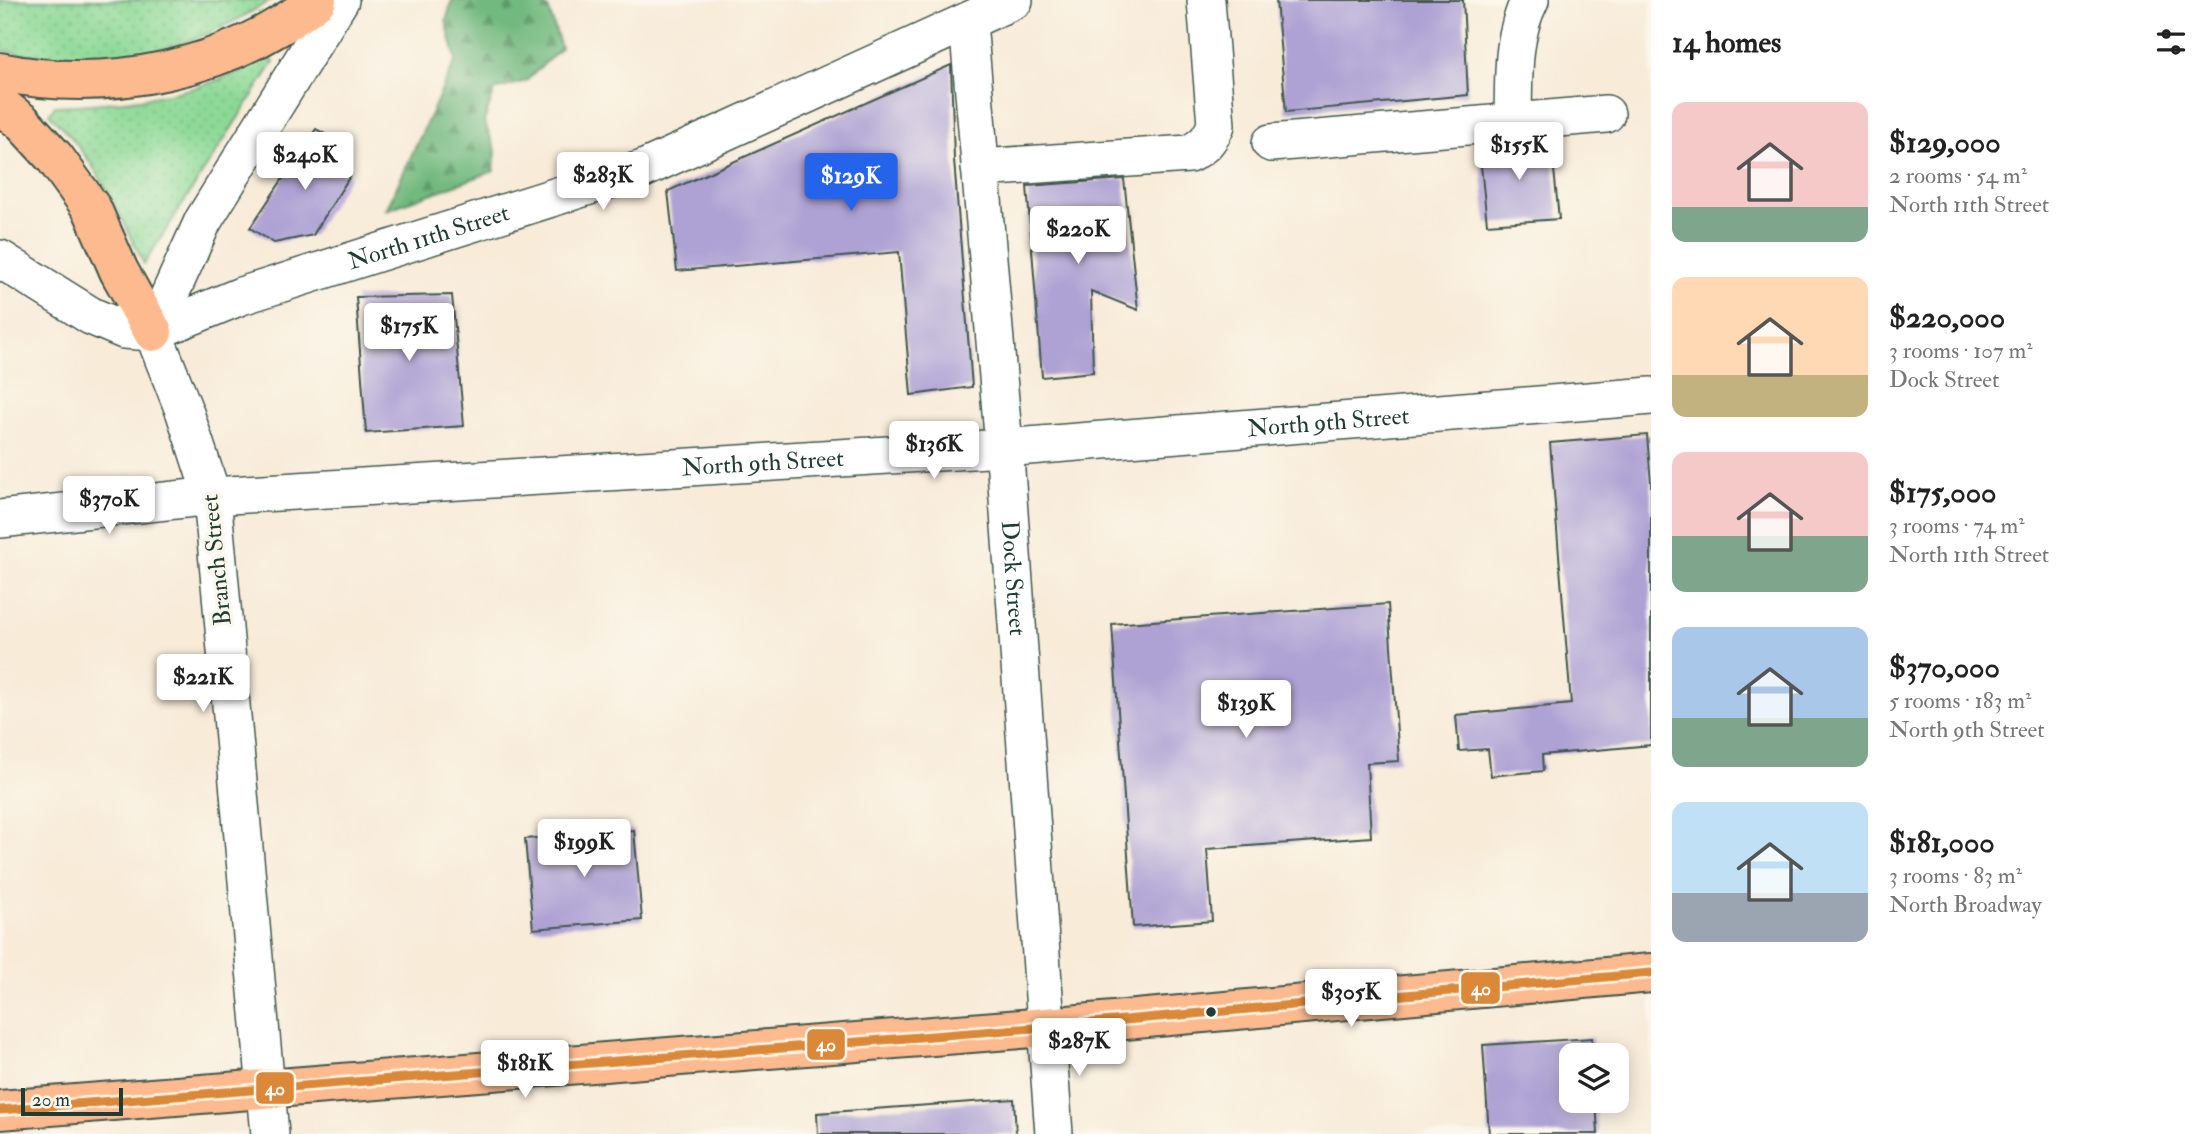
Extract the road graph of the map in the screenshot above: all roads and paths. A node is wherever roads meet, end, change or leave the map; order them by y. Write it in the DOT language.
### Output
graph roads {
  1 [pos="317,0"];
  2 [pos="340,0"];
  3 [pos="1014,0"];
  4 [pos="1206,0"];
  5 [pos="1530,0"];
  6 [pos="968,22"];
  7 [pos="0,72"];
  8 [pos="0,105"];
  9 [pos="1606,114"];
  10 [pos="1513,120"];
  11 [pos="1271,143"];
  12 [pos="980,168"];
  13 [pos="0,260"];
  14 [pos="153,332"];
  15 [pos="1651,396"];
  16 [pos="1004,449"];
  17 [pos="212,496"];
  18 [pos="0,519"];
  19 [pos="1651,973"];
  20 [pos="1046,1027"];
  21 [pos="267,1091"];
  22 [pos="0,1110"];
  23 [pos="270,1134"];
  24 [pos="1054,1134"];
  1 -- 7 [label="main road"];
  2 -- 14 [label="street"];
  3 -- 6 [label="street, North 11th Street"];
  4 -- 12 [label="street"];
  5 -- 10 [label="street"];
  6 -- 12 [label="street, Dock Street"];
  6 -- 14 [label="street, North 11th Street"];
  8 -- 14 [label="main road"];
  9 -- 10 [label="street"];
  10 -- 11 [label="street"];
  12 -- 16 [label="street, Dock Street"];
  13 -- 14 [label="street, North 11th Street"];
  14 -- 17 [label="street, Branch Street"];
  15 -- 16 [label="street, North 9th Street"];
  16 -- 17 [label="street, North 9th Street"];
  16 -- 20 [label="street, Dock Street"];
  17 -- 18 [label="street, North 9th Street"];
  17 -- 21 [label="street, Branch Street"];
  19 -- 20 [label="main road"];
  20 -- 21 [label="main road"];
  20 -- 24 [label="street, Dock Street"];
  21 -- 22 [label="main road"];
  21 -- 23 [label="street, Branch Street"];
}
